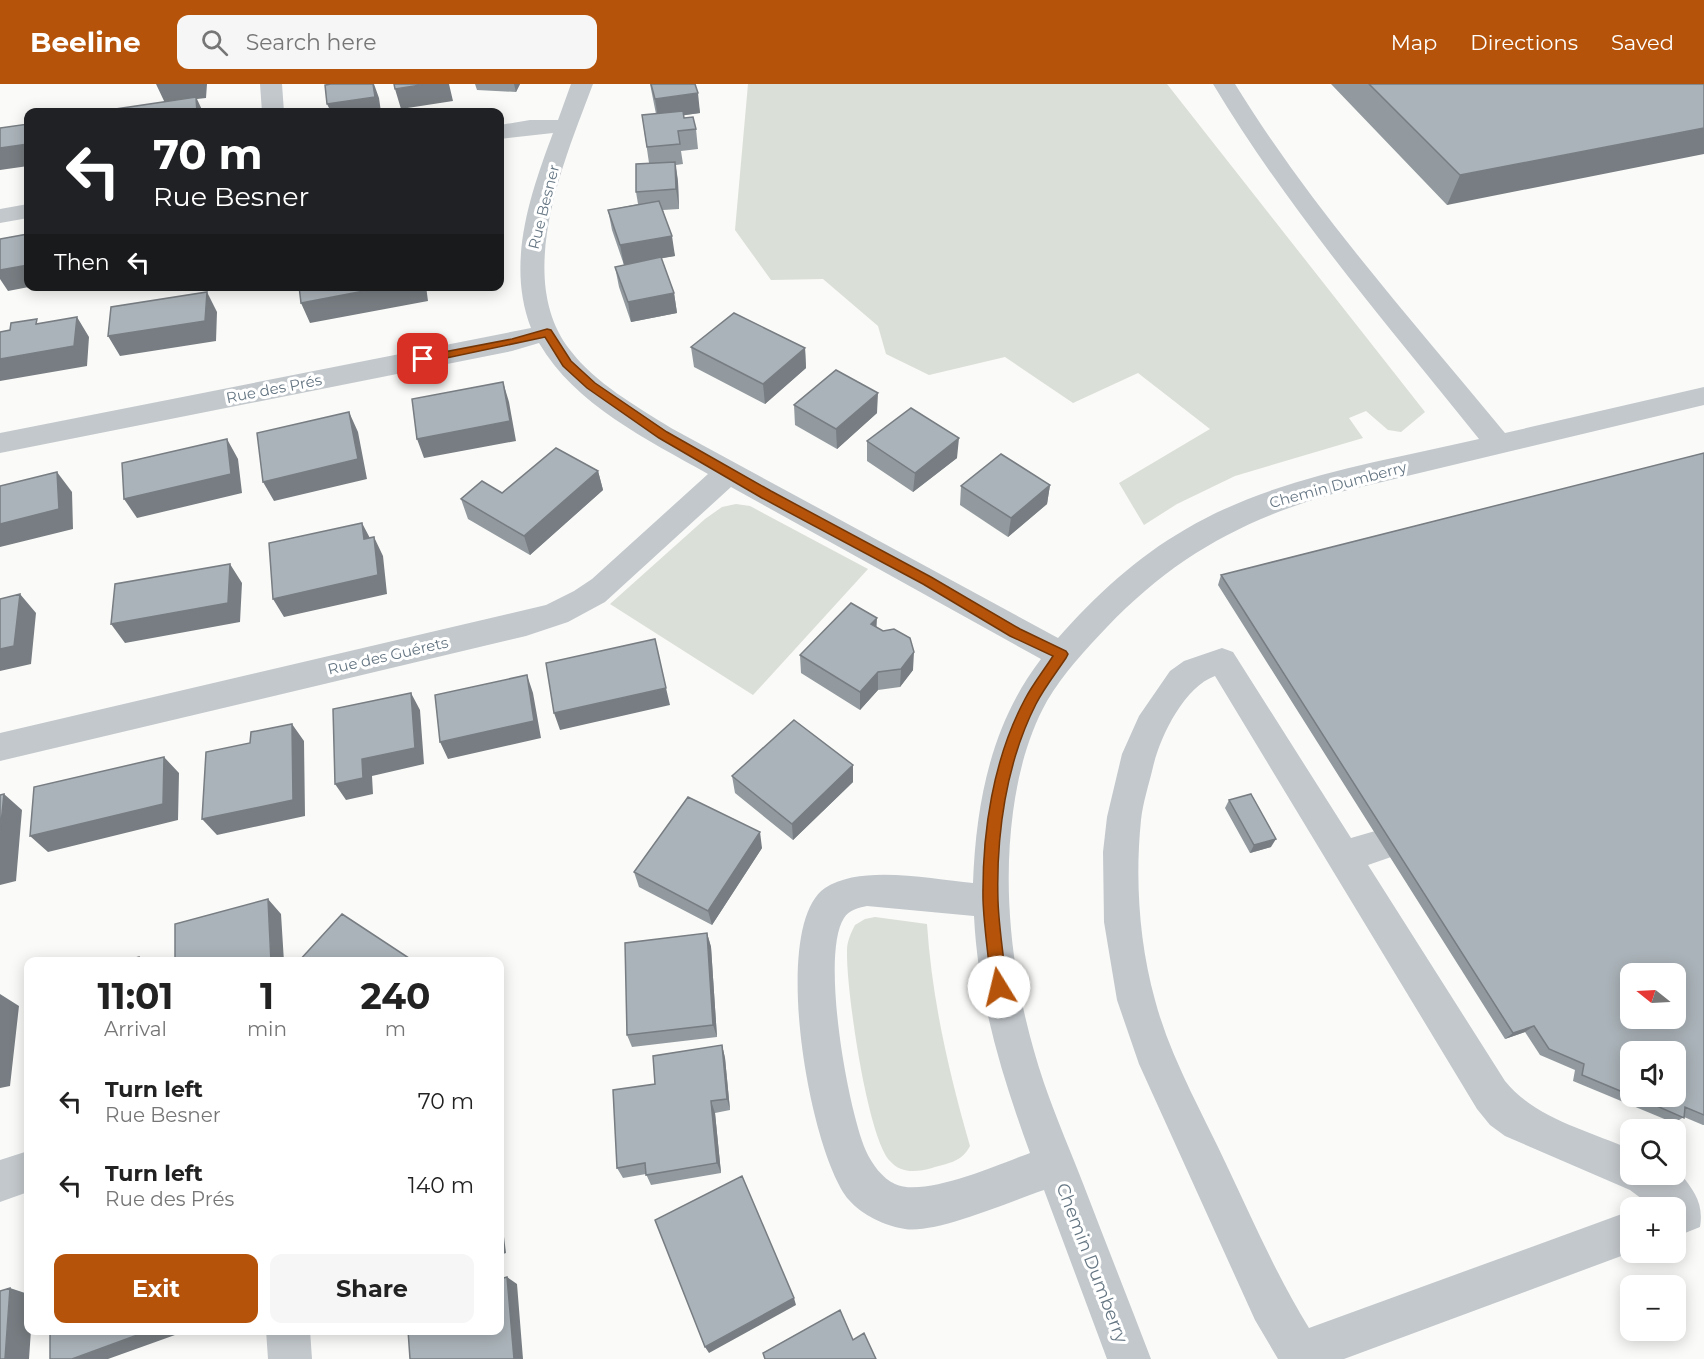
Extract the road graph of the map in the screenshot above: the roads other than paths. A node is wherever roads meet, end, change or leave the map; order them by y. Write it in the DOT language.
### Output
graph roads {
  1 [pos="271,84"];
  2 [pos="582,84"];
  3 [pos="1224,84"];
  4 [pos="273,108"];
  5 [pos="567,126"];
  6 [pos="504,131"];
  7 [pos="24,212"];
  8 [pos="0,216"];
  9 [pos="547,333"];
  10 [pos="1704,396"];
  11 [pos="0,443"];
  12 [pos="1498,444"];
  13 [pos="728,473"];
  14 [pos="1061,654"];
  15 [pos="0,747"];
  16 [pos="1382,845"];
  17 [pos="1342,856"];
  18 [pos="991,901"];
  19 [pos="1620,1165"];
  20 [pos="1054,1166"];
  21 [pos="24,1173"];
  22 [pos="0,1180"];
  23 [pos="1660,1185"];
  24 [pos="1688,1211"];
  25 [pos="1620,1236"];
  26 [pos="288,1335"];
  27 [pos="1302,1356"];
  28 [pos="290,1359"];
  29 [pos="1129,1359"];
  1 -- 4 [label="street"];
  2 -- 5 [label="street, Rue Besner"];
  3 -- 12 [label="street"];
  5 -- 6 [label="street"];
  5 -- 9 [label="street, Rue Besner"];
  7 -- 8 [label="street"];
  9 -- 11 [label="street, Rue des Prés"];
  9 -- 13 [label="street, Rue Besner"];
  10 -- 12 [label="street, Chemin Dumberry"];
  12 -- 14 [label="street, Chemin Dumberry"];
  13 -- 14 [label="street, Rue Besner"];
  13 -- 15 [label="street, Rue des Guérets"];
  14 -- 18 [label="street, Chemin Dumberry"];
  16 -- 17 [label="street"];
  17 -- 19 [label="street"];
  17 -- 27 [label="street"];
  18 -- 20 [label="street, Chemin Dumberry"];
  18 -- 20 [label="street, Chemin Dumberry"];
  20 -- 29 [label="street, Chemin Dumberry"];
  21 -- 22 [label="street"];
  23 -- 24 [label="street"];
  25 -- 27 [label="street"];
  26 -- 28 [label="street"];
}
